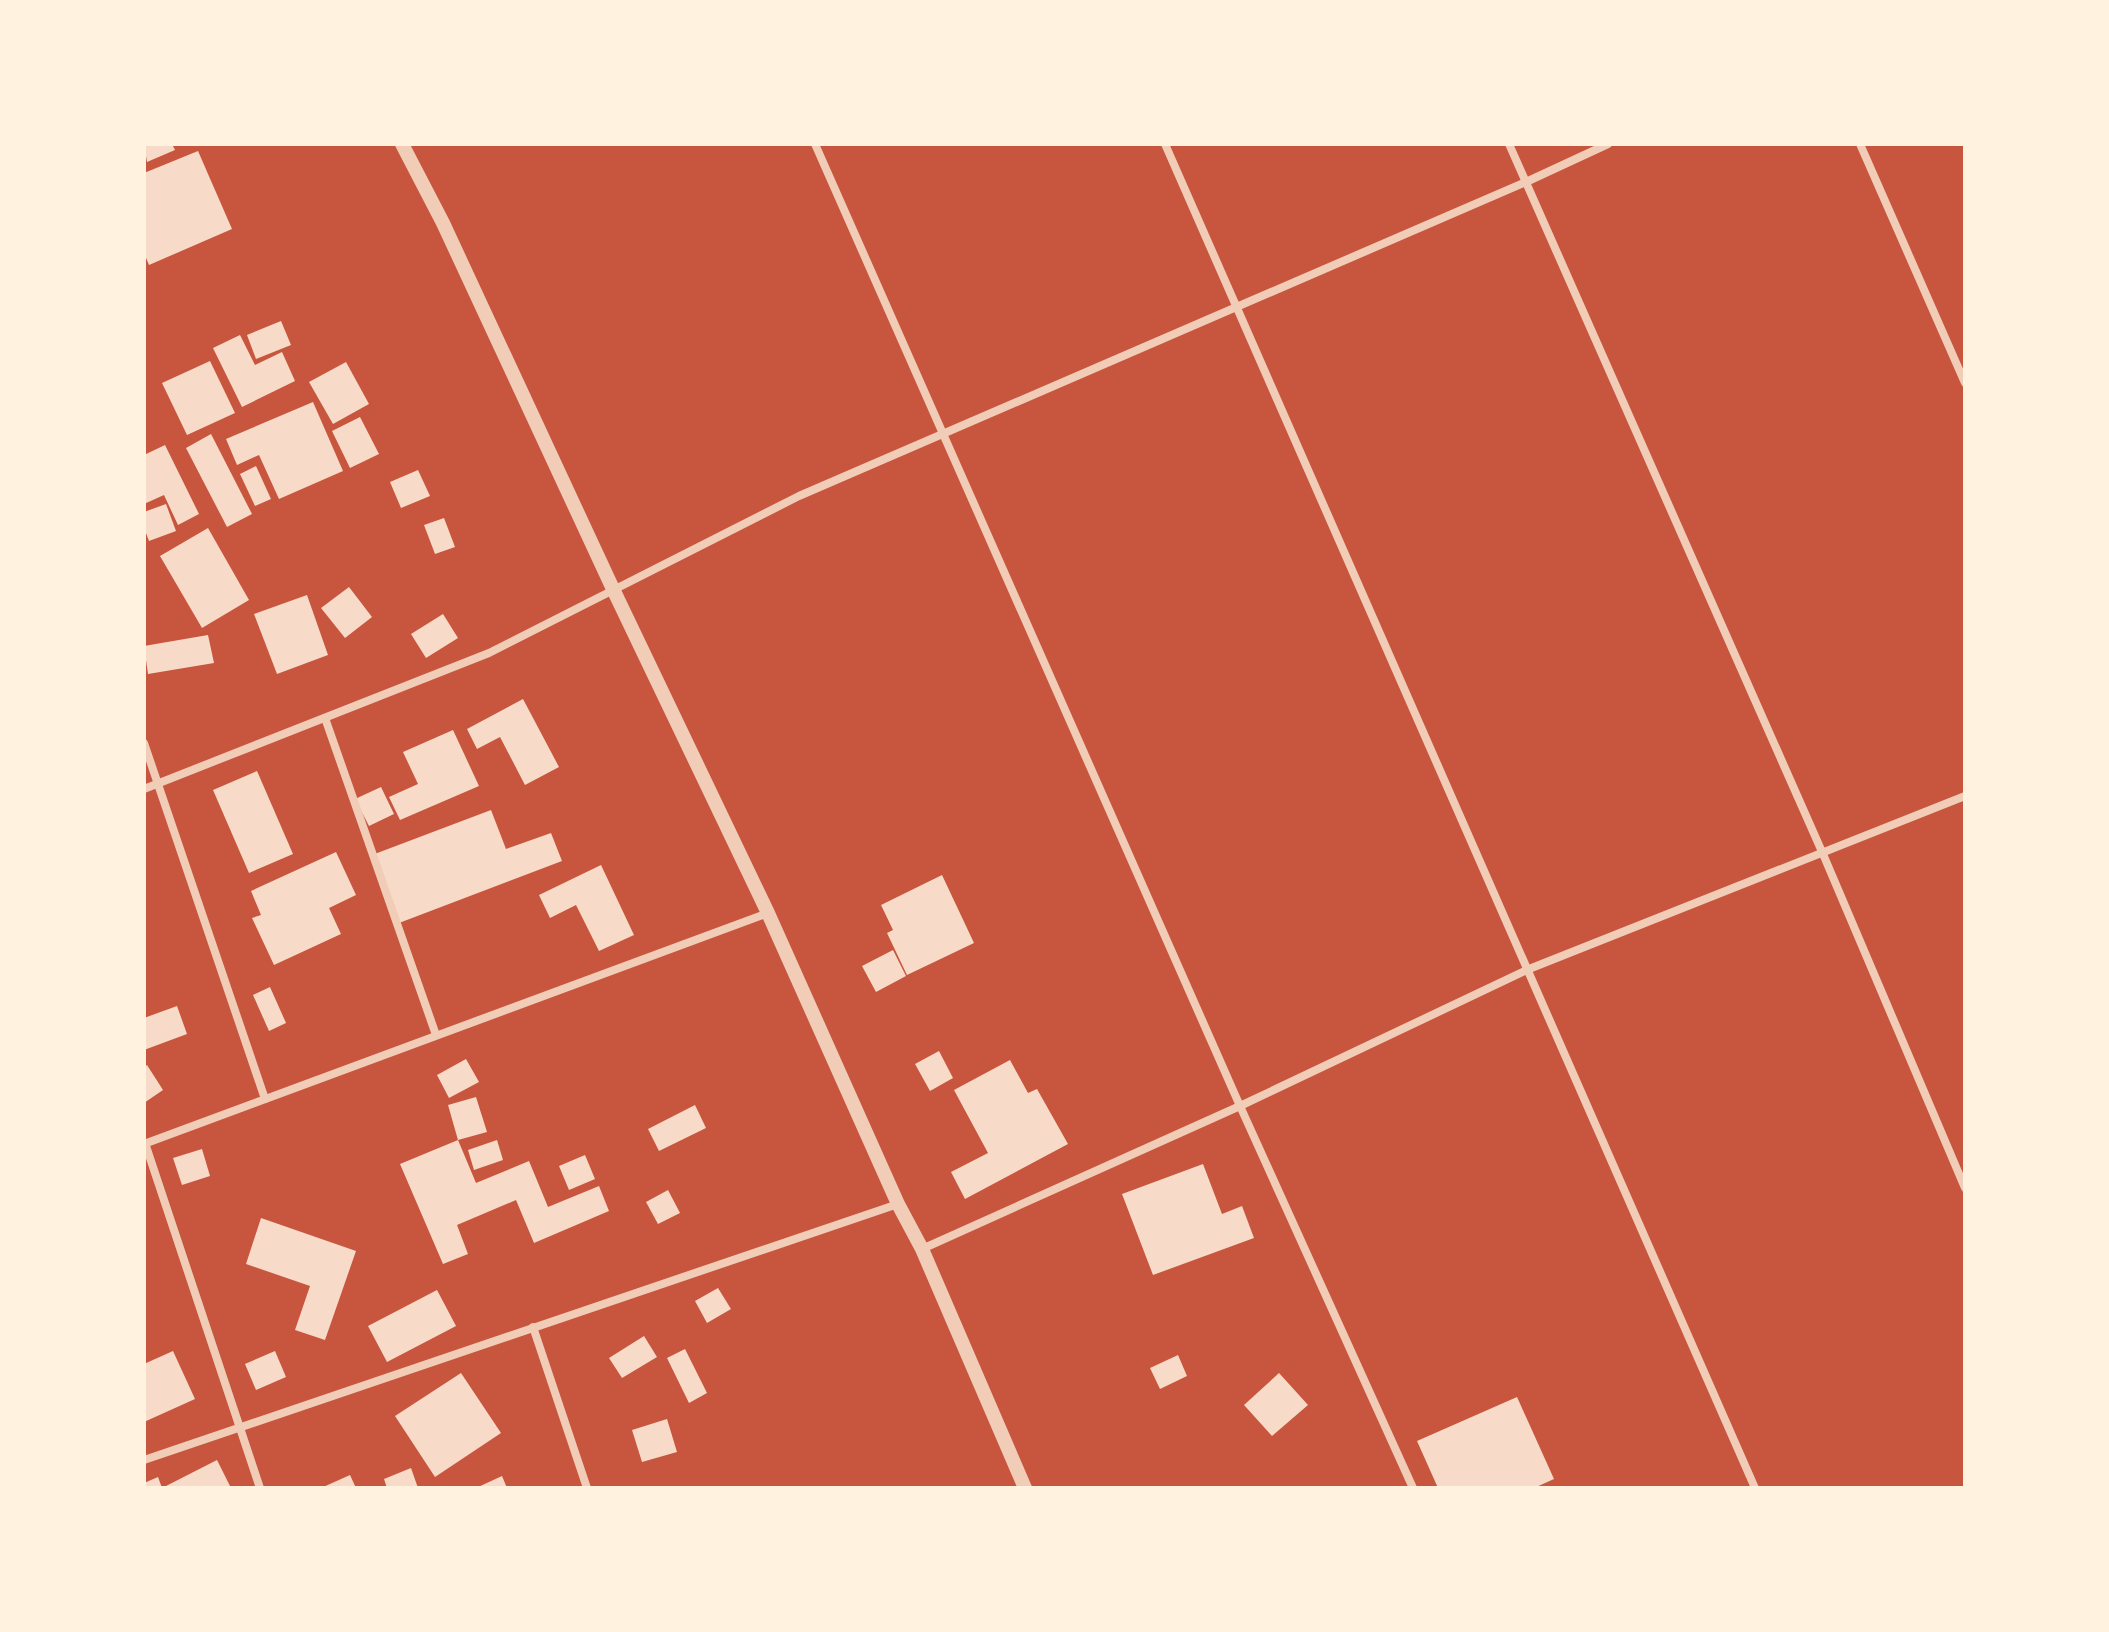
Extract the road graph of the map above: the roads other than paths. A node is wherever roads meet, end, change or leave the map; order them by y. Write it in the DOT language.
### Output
graph roads {
  1 [pos="402,144"];
  2 [pos="815,144"];
  3 [pos="1165,144"];
  4 [pos="1509,144"];
  5 [pos="1608,144"];
  6 [pos="1860,144"];
  7 [pos="1526,182"];
  8 [pos="1237,308"];
  9 [pos="1965,383"];
  10 [pos="944,435"];
  11 [pos="613,589"];
  12 [pos="325,718"];
  13 [pos="144,743"];
  14 [pos="158,784"];
  15 [pos="144,789"];
  16 [pos="1965,796"];
  17 [pos="1823,854"];
  18 [pos="768,913"];
  19 [pos="1529,969"];
  20 [pos="436,1035"];
  21 [pos="265,1099"];
  22 [pos="1240,1106"];
  23 [pos="144,1144"];
  24 [pos="1965,1188"];
  25 [pos="898,1204"];
  26 [pos="922,1249"];
  27 [pos="533,1327"];
  28 [pos="240,1427"];
  29 [pos="144,1460"];
  30 [pos="260,1488"];
  31 [pos="587,1488"];
  32 [pos="1025,1488"];
  33 [pos="1413,1488"];
  34 [pos="1755,1488"];
  1 -- 11 [label="street"];
  2 -- 10 [label="street"];
  3 -- 8 [label="street"];
  4 -- 7 [label="street"];
  5 -- 7 [label="street"];
  6 -- 9 [label="street"];
  7 -- 8 [label="street"];
  7 -- 17 [label="street"];
  8 -- 10 [label="street"];
  8 -- 19 [label="street"];
  10 -- 11 [label="street"];
  10 -- 22 [label="street"];
  11 -- 12 [label="street"];
  11 -- 18 [label="street"];
  12 -- 14 [label="street"];
  12 -- 20 [label="street"];
  13 -- 14 [label="street"];
  14 -- 15 [label="street"];
  14 -- 21 [label="street"];
  16 -- 17 [label="street"];
  17 -- 19 [label="street"];
  17 -- 24 [label="street"];
  18 -- 20 [label="street"];
  18 -- 25 [label="street"];
  19 -- 22 [label="street"];
  19 -- 34 [label="street"];
  20 -- 21 [label="street"];
  21 -- 23 [label="street"];
  22 -- 26 [label="street"];
  22 -- 33 [label="street"];
  23 -- 28 [label="street"];
  25 -- 26 [label="street"];
  25 -- 27 [label="street"];
  26 -- 32 [label="street"];
  27 -- 28 [label="street"];
  27 -- 31 [label="street"];
  28 -- 29 [label="street"];
  28 -- 30 [label="street"];
}
